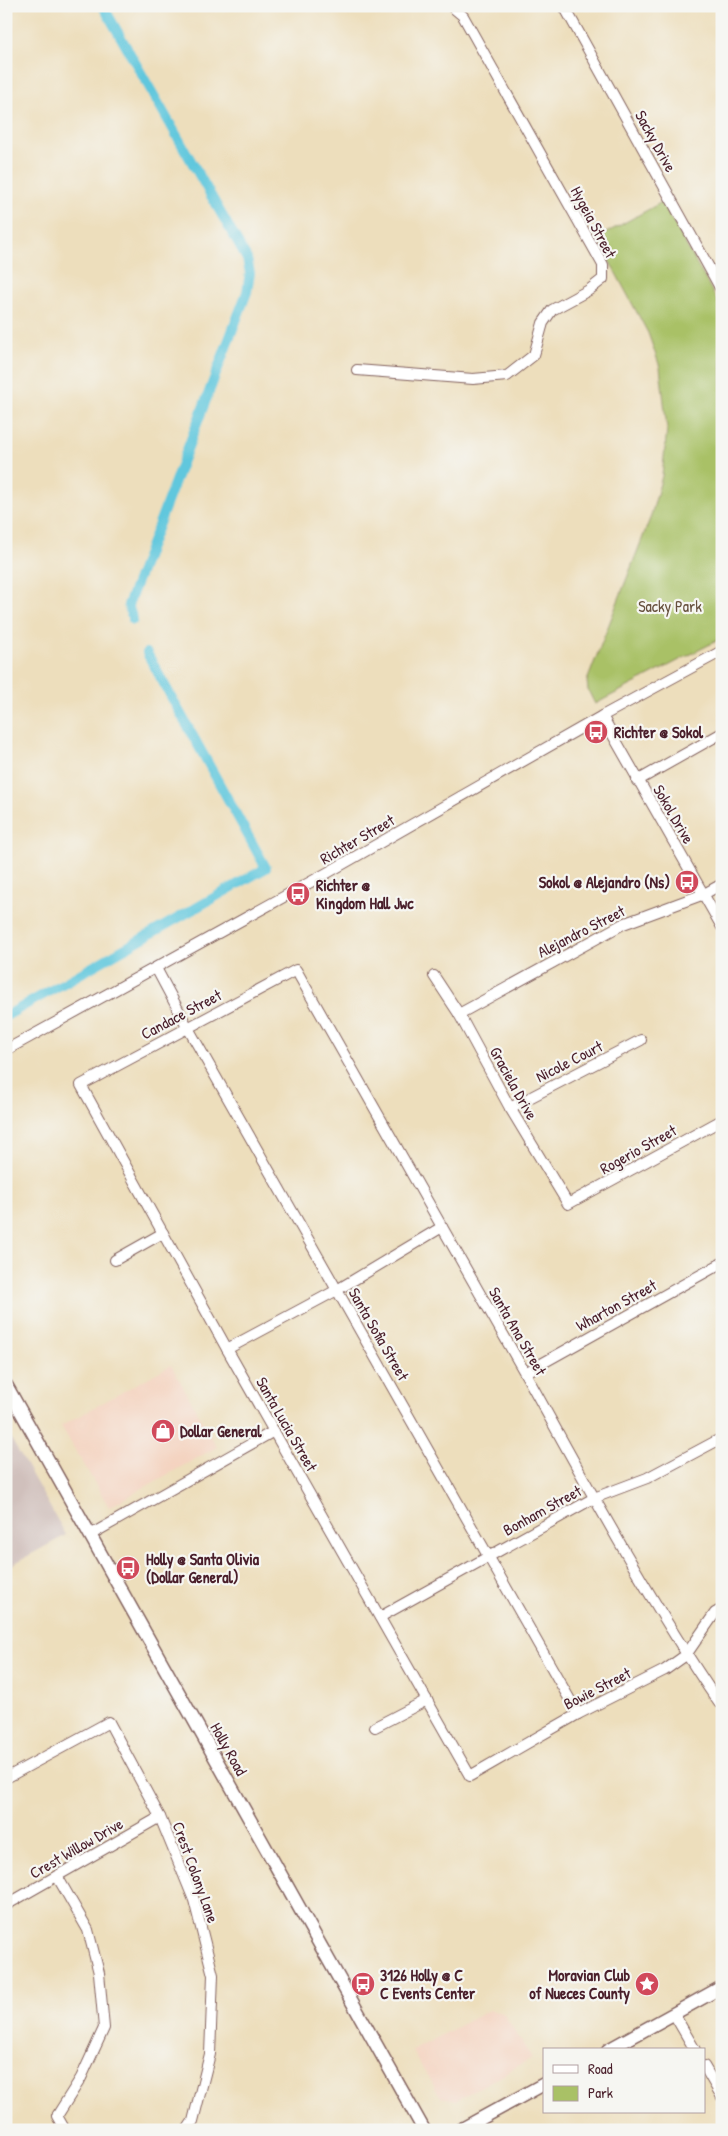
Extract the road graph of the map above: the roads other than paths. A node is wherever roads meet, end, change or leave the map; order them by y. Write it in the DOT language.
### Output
graph roads {
  1 [pos="450,6"];
  2 [pos="564,6"];
  3 [pos="722,291"];
  4 [pos="357,370"];
  5 [pos="722,651"];
  6 [pos="602,716"];
  7 [pos="722,733"];
  8 [pos="637,781"];
  9 [pos="722,884"];
  10 [pos="704,894"];
  11 [pos="722,927"];
  12 [pos="156,968"];
  13 [pos="296,970"];
  14 [pos="434,976"];
  15 [pos="459,1014"];
  16 [pos="188,1028"];
  17 [pos="641,1040"];
  18 [pos="6,1050"];
  19 [pos="81,1085"];
  20 [pos="510,1108"];
  21 [pos="722,1120"];
  22 [pos="568,1204"];
  23 [pos="442,1227"];
  24 [pos="163,1233"];
  25 [pos="115,1260"];
  26 [pos="722,1263"];
  27 [pos="337,1290"];
  28 [pos="228,1349"];
  29 [pos="525,1373"];
  30 [pos="6,1385"];
  31 [pos="274,1431"];
  32 [pos="722,1438"];
  33 [pos="594,1498"];
  34 [pos="90,1535"];
  35 [pos="489,1557"];
  36 [pos="722,1609"];
  37 [pos="380,1617"];
  38 [pos="686,1655"];
  39 [pos="427,1700"];
  40 [pos="719,1703"];
  41 [pos="578,1714"];
  42 [pos="376,1727"];
  43 [pos="470,1776"];
  44 [pos="6,1778"];
  45 [pos="160,1817"];
  46 [pos="57,1876"];
  47 [pos="6,1905"];
  48 [pos="722,1988"];
  49 [pos="674,2014"];
  50 [pos="612,2048"];
  51 [pos="694,2048"];
  52 [pos="706,2069"];
  53 [pos="543,2085"];
  54 [pos="722,2097"];
  55 [pos="65,2130"];
  56 [pos="187,2130"];
  57 [pos="424,2130"];
  58 [pos="460,2130"];
  1 -- 4 [label="street, Hygeia Street"];
  2 -- 3 [label="street, Sacky Drive"];
  5 -- 6 [label="street, Richter Street"];
  6 -- 8 [label="street, Sokol Drive"];
  6 -- 12 [label="street, Richter Street"];
  7 -- 8 [label="street"];
  8 -- 10 [label="street, Sokol Drive"];
  9 -- 10 [label="street, Alejandro Street"];
  10 -- 11 [label="street, Sokol Drive"];
  10 -- 15 [label="street, Alejandro Street"];
  12 -- 16 [label="street, Santa Sofia Street"];
  12 -- 18 [label="street, Richter Street"];
  13 -- 16 [label="street, Candace Street"];
  13 -- 23 [label="street, Santa Ana Street"];
  14 -- 15 [label="street, Graciela Drive"];
  15 -- 20 [label="street, Graciela Drive"];
  16 -- 19 [label="street, Candace Street"];
  16 -- 27 [label="street, Santa Sofia Street"];
  17 -- 20 [label="street, Nicole Court"];
  19 -- 24 [label="street, Santa Lucia Street"];
  20 -- 22 [label="street, Graciela Drive"];
  21 -- 22 [label="street, Rogerio Street"];
  23 -- 27 [label="street"];
  23 -- 29 [label="street, Santa Ana Street"];
  24 -- 25 [label="street"];
  24 -- 28 [label="street, Santa Lucia Street"];
  26 -- 29 [label="street, Wharton Street"];
  27 -- 28 [label="street"];
  27 -- 35 [label="street, Santa Sofia Street"];
  28 -- 31 [label="street, Santa Lucia Street"];
  29 -- 33 [label="street, Santa Ana Street"];
  30 -- 34 [label="main road, Holly Road"];
  31 -- 34 [label="street"];
  31 -- 37 [label="street, Santa Lucia Street"];
  32 -- 33 [label="street, Bonham Street"];
  33 -- 35 [label="street, Bonham Street"];
  33 -- 38 [label="street, Santa Ana Street"];
  34 -- 57 [label="main road, Holly Road"];
  35 -- 37 [label="street, Bonham Street"];
  35 -- 41 [label="street, Santa Sofia Street"];
  36 -- 38 [label="street, Bowie Street"];
  37 -- 39 [label="street, Santa Lucia Street"];
  38 -- 40 [label="street, Santa Ana Street"];
  38 -- 41 [label="street, Bowie Street"];
  39 -- 42 [label="street"];
  39 -- 43 [label="street, Santa Lucia Street"];
  41 -- 43 [label="street, Bowie Street"];
  44 -- 45 [label="street, Crest Colony Lane"];
  45 -- 46 [label="street, Crest Willow Drive"];
  45 -- 56 [label="street, Crest Colony Lane"];
  46 -- 47 [label="street, Crest Willow Drive"];
  46 -- 55 [label="street"];
  48 -- 49 [label="main road"];
  49 -- 50 [label="main road"];
  49 -- 51 [label="street"];
  52 -- 54 [label="street"];
  53 -- 58 [label="main road"];
}
